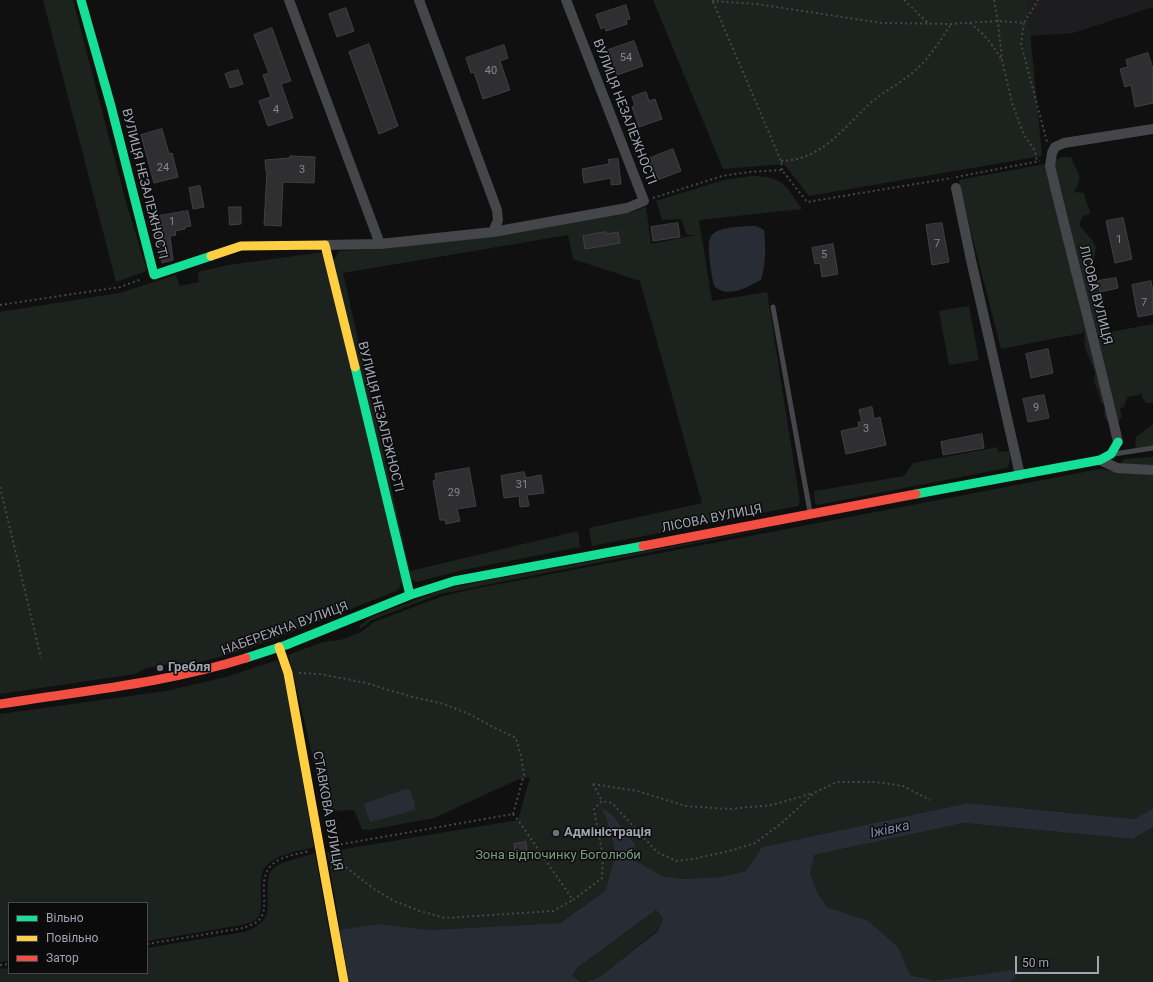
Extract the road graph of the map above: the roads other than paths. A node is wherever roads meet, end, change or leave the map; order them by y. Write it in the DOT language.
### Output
graph roads {
  1 [pos="81,0"];
  2 [pos="289,0"];
  3 [pos="419,0"];
  4 [pos="566,0"];
  5 [pos="1153,129"];
  6 [pos="956,188"];
  7 [pos="493,232"];
  8 [pos="380,244"];
  9 [pos="325,245"];
  10 [pos="773,307"];
  11 [pos="1118,442"];
  12 [pos="1153,448"];
  13 [pos="1111,454"];
  14 [pos="1100,460"];
  15 [pos="1153,470"];
  16 [pos="1020,474"];
  17 [pos="810,513"];
  18 [pos="410,595"];
  19 [pos="279,647"];
  20 [pos="0,704"];
  21 [pos="344,982"];
  1 -- 9 [label="street, ВУЛИЦЯ НЕЗАЛЕЖНОСТІ"];
  2 -- 8 [label="street"];
  3 -- 7 [label="street"];
  4 -- 7 [label="street, ВУЛИЦЯ НЕЗАЛЕЖНОСТІ"];
  5 -- 11 [label="street, ЛІСОВА ВУЛИЦЯ"];
  6 -- 16 [label="street"];
  7 -- 8 [label="street, ВУЛИЦЯ НЕЗАЛЕЖНОСТІ"];
  8 -- 9 [label="street, ВУЛИЦЯ НЕЗАЛЕЖНОСТІ"];
  9 -- 18 [label="street, ВУЛИЦЯ НЕЗАЛЕЖНОСТІ"];
  10 -- 17 [label="lane"];
  11 -- 13 [label="street, ЛІСОВА ВУЛИЦЯ"];
  12 -- 13 [label="lane"];
  13 -- 14 [label="street, ЛІСОВА ВУЛИЦЯ"];
  14 -- 15 [label="street"];
  14 -- 16 [label="street, ЛІСОВА ВУЛИЦЯ"];
  16 -- 17 [label="street, ЛІСОВА ВУЛИЦЯ"];
  17 -- 18 [label="street, ЛІСОВА ВУЛИЦЯ"];
  18 -- 19 [label="street, НАБЕРЕЖНА ВУЛИЦЯ"];
  19 -- 20 [label="street, НАБЕРЕЖНА ВУЛИЦЯ"];
  19 -- 21 [label="street, СТАВКОВА ВУЛИЦЯ"];
}
